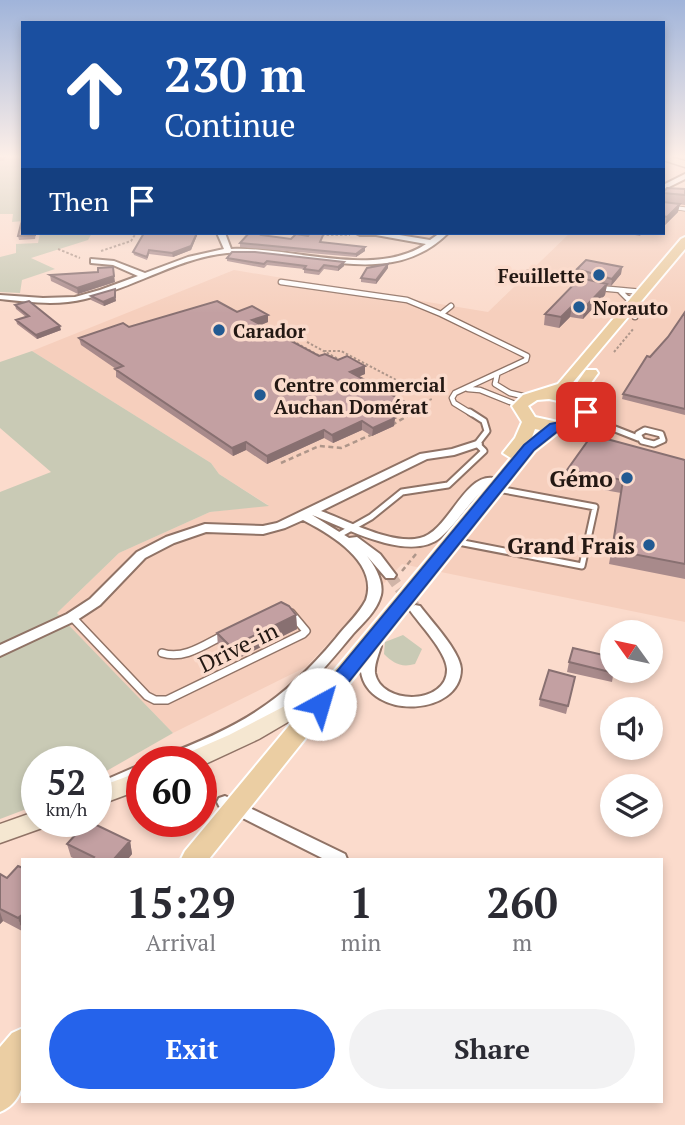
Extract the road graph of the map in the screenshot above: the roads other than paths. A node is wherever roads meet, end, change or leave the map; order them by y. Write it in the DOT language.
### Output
graph roads {
  1 [pos="222,235"];
  2 [pos="388,235"];
  3 [pos="442,235"];
  4 [pos="685,241"];
  5 [pos="432,243"];
  6 [pos="228,251"];
  7 [pos="681,256"];
  8 [pos="94,261"];
  9 [pos="528,273"];
  10 [pos="144,275"];
  11 [pos="281,282"];
  12 [pos="620,290"];
  13 [pos="639,296"];
  14 [pos="0,297"];
  15 [pos="451,306"];
  16 [pos="441,314"];
  17 [pos="635,321"];
  18 [pos="498,373"];
  19 [pos="466,388"];
  20 [pos="549,394"];
  21 [pos="526,408"];
  22 [pos="580,412"];
  23 [pos="555,427"];
  24 [pos="477,444"];
  25 [pos="492,484"];
  26 [pos="307,513"];
  27 [pos="370,517"];
  28 [pos="354,527"];
  29 [pos="339,535"];
  30 [pos="374,535"];
  31 [pos="453,541"];
  32 [pos="394,575"];
  33 [pos="281,608"];
  34 [pos="415,609"];
  35 [pos="72,617"];
  36 [pos="387,621"];
  37 [pos="232,632"];
  38 [pos="0,651"];
  39 [pos="162,653"];
  40 [pos="310,700"];
  41 [pos="200,746"];
  42 [pos="217,750"];
  43 [pos="231,805"];
  44 [pos="21,826"];
  45 [pos="0,834"];
  46 [pos="178,858"];
  47 [pos="195,858"];
  48 [pos="337,858"];
  49 [pos="21,1045"];
  50 [pos="0,1070"];
  51 [pos="21,1070"];
  52 [pos="0,1096"];
  1 -- 6 [label="street"];
  2 -- 5 [label="street"];
  3 -- 5 [label="street"];
  4 -- 7 [label="main road"];
  5 -- 6 [label="street"];
  6 -- 10 [label="street"];
  7 -- 13 [label="main road"];
  7 -- 17 [label="main road"];
  8 -- 10 [label="street"];
  9 -- 12 [label="lane"];
  10 -- 14 [label="street"];
  11 -- 16 [label="lane"];
  12 -- 13 [label="lane"];
  12 -- 13 [label="lane"];
  13 -- 17 [label="lane"];
  13 -- 20 [label="main road"];
  15 -- 16 [label="lane"];
  16 -- 18 [label="lane"];
  17 -- 22 [label="main road"];
  18 -- 19 [label="lane"];
  18 -- 21 [label="lane"];
  19 -- 21 [label="lane"];
  19 -- 24 [label="lane"];
  20 -- 21 [label="main road"];
  20 -- 22 [label="main road"];
  21 -- 23 [label="main road"];
  21 -- 25 [label="main road"];
  22 -- 22 [label="lane"];
  22 -- 23 [label="main road"];
  23 -- 25 [label="main road"];
  24 -- 26 [label="street"];
  24 -- 27 [label="lane"];
  25 -- 30 [label="street"];
  25 -- 31 [label="main road"];
  25 -- 31 [label="lane"];
  25 -- 40 [label="main road"];
  26 -- 28 [label="street"];
  26 -- 29 [label="street"];
  26 -- 35 [label="street"];
  27 -- 28 [label="lane"];
  27 -- 30 [label="lane"];
  28 -- 29 [label="lane"];
  28 -- 30 [label="street"];
  29 -- 32 [label="street"];
  29 -- 41 [label="street"];
  31 -- 36 [label="main road"];
  33 -- 35 [label="lane, Drive-in"];
  34 -- 36 [label="street"];
  35 -- 38 [label="street"];
  36 -- 43 [label="main road"];
  37 -- 39 [label="lane, Drive-in"];
  40 -- 42 [label="main road"];
  40 -- 43 [label="main road"];
  43 -- 46 [label="main road"];
  43 -- 47 [label="main road"];
  43 -- 48 [label="street"];
  44 -- 45 [label="main road"];
  49 -- 50 [label="main road"];
  51 -- 52 [label="main road"];
}
